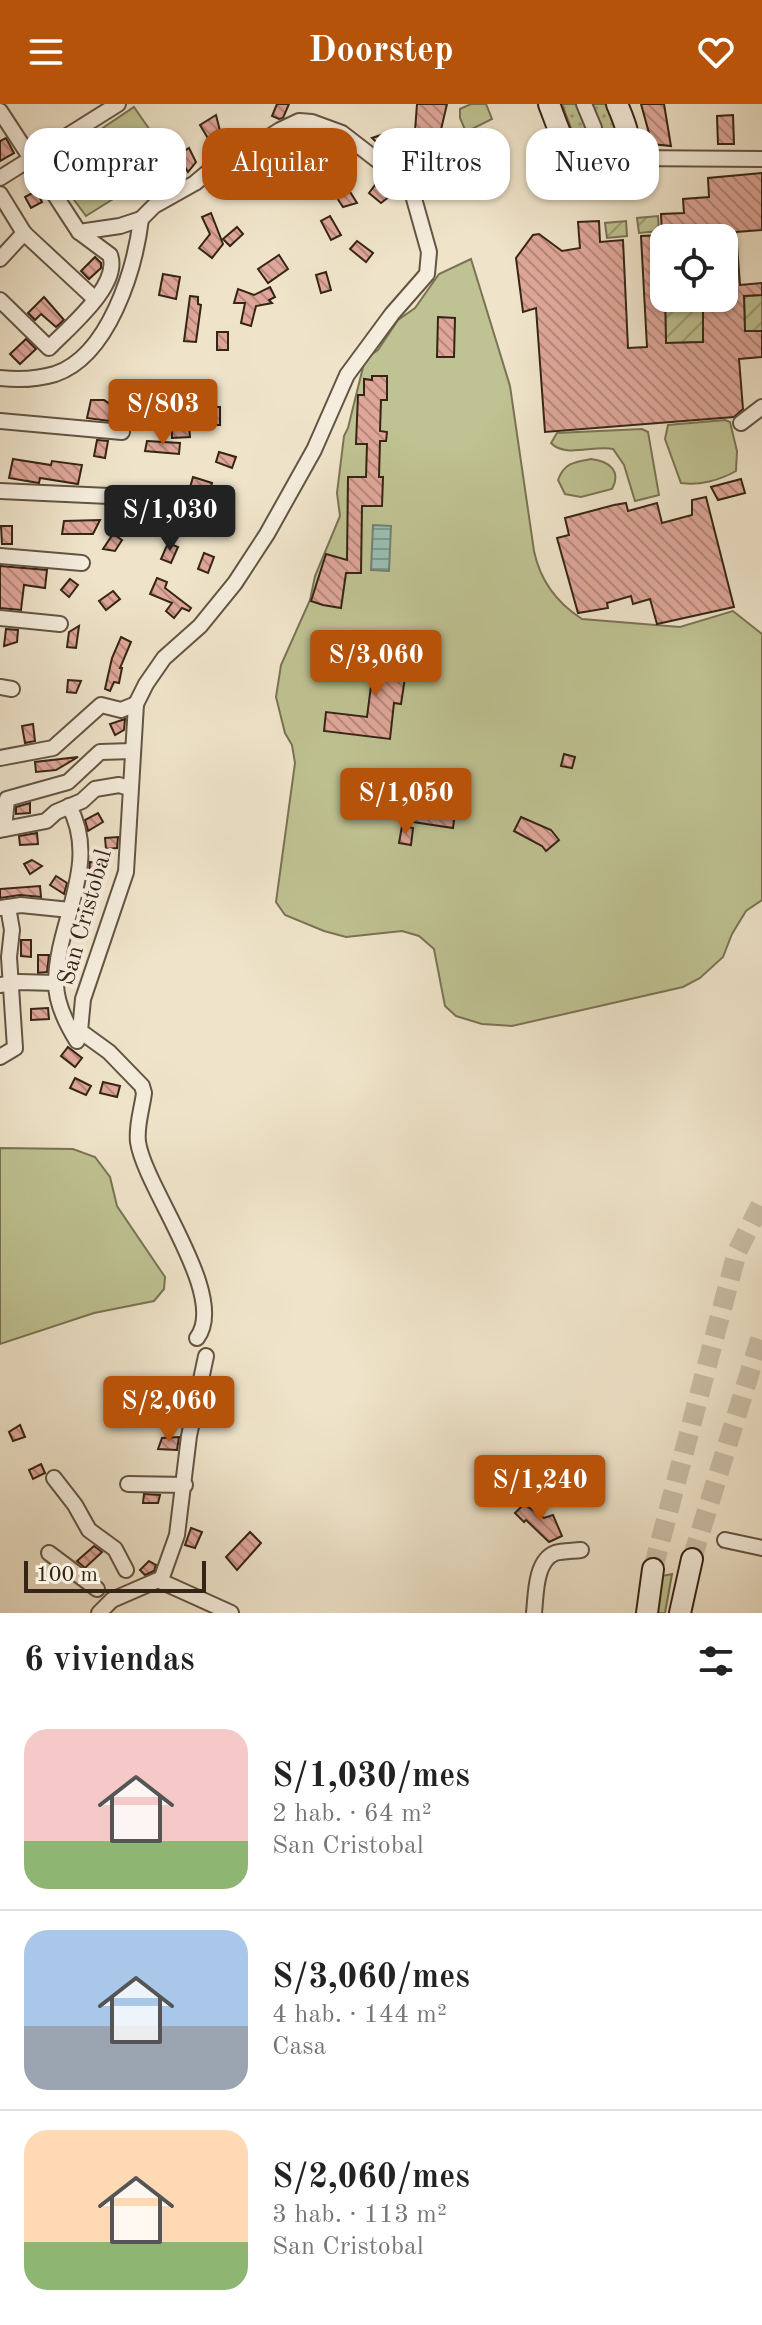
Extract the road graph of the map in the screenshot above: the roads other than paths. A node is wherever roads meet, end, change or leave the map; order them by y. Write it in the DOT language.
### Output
graph roads {
  1 [pos="118,104"];
  2 [pos="549,104"];
  3 [pos="584,104"];
  4 [pos="617,104"];
  5 [pos="0,111"];
  6 [pos="80,128"];
  7 [pos="558,128"];
  8 [pos="594,128"];
  9 [pos="626,128"];
  10 [pos="24,149"];
  11 [pos="659,158"];
  12 [pos="762,159"];
  13 [pos="24,163"];
  14 [pos="0,178"];
  15 [pos="0,194"];
  16 [pos="58,200"];
  17 [pos="141,219"];
  18 [pos="79,232"];
  19 [pos="24,233"];
  20 [pos="0,259"];
  21 [pos="95,299"];
  22 [pos="0,300"];
  23 [pos="0,378"];
  24 [pos="762,407"];
  25 [pos="0,421"];
  26 [pos="741,423"];
  27 [pos="122,432"];
  28 [pos="0,491"];
  29 [pos="109,496"];
  30 [pos="0,556"];
  31 [pos="82,563"];
  32 [pos="0,618"];
  33 [pos="60,624"];
  34 [pos="136,704"];
  35 [pos="133,751"];
  36 [pos="0,758"];
  37 [pos="83,765"];
  38 [pos="129,788"];
  39 [pos="95,789"];
  40 [pos="69,806"];
  41 [pos="2,830"];
  42 [pos="4,907"];
  43 [pos="70,910"];
  44 [pos="56,983"];
  45 [pos="5,984"];
  46 [pos="80,1031"];
  47 [pos="0,1057"];
  48 [pos="197,1338"];
  49 [pos="206,1356"];
  50 [pos="54,1478"];
  51 [pos="128,1484"];
  52 [pos="185,1485"];
  53 [pos="725,1540"];
  54 [pos="762,1548"];
  55 [pos="581,1550"];
  56 [pos="49,1553"];
  57 [pos="692,1559"];
  58 [pos="653,1569"];
  59 [pos="126,1570"];
  60 [pos="161,1580"];
  61 [pos="97,1589"];
  62 [pos="99,1613"];
  63 [pos="231,1613"];
  64 [pos="534,1613"];
  65 [pos="647,1613"];
  66 [pos="680,1613"];
  1 -- 6 [label="street"];
  2 -- 7 [label="street"];
  3 -- 8 [label="street"];
  4 -- 9 [label="street"];
  5 -- 10 [label="street"];
  11 -- 12 [label="street"];
  13 -- 14 [label="street"];
  15 -- 19 [label="street"];
  16 -- 18 [label="street"];
  17 -- 18 [label="street"];
  17 -- 23 [label="street"];
  17 -- 34 [label="street, San Cristobal"];
  18 -- 21 [label="street"];
  19 -- 20 [label="street"];
  19 -- 21 [label="street"];
  21 -- 22 [label="street"];
  24 -- 26 [label="street"];
  25 -- 27 [label="street"];
  28 -- 29 [label="street"];
  30 -- 31 [label="street"];
  32 -- 33 [label="street"];
  34 -- 35 [label="street, San Cristobal"];
  34 -- 36 [label="street"];
  35 -- 37 [label="street"];
  35 -- 38 [label="street, San Cristobal"];
  37 -- 39 [label="street"];
  37 -- 41 [label="street"];
  38 -- 39 [label="street"];
  38 -- 46 [label="street, San Cristobal"];
  39 -- 40 [label="street"];
  40 -- 41 [label="street"];
  40 -- 43 [label="street"];
  42 -- 43 [label="street"];
  42 -- 45 [label="street"];
  43 -- 44 [label="street"];
  44 -- 45 [label="street"];
  44 -- 46 [label="street"];
  45 -- 47 [label="street"];
  46 -- 48 [label="street"];
  49 -- 52 [label="street"];
  50 -- 59 [label="street"];
  51 -- 52 [label="street"];
  52 -- 60 [label="street"];
  53 -- 54 [label="street"];
  55 -- 64 [label="street"];
  56 -- 61 [label="street"];
  57 -- 66 [label="street"];
  58 -- 65 [label="street"];
  60 -- 62 [label="street"];
  60 -- 63 [label="street"];
}
